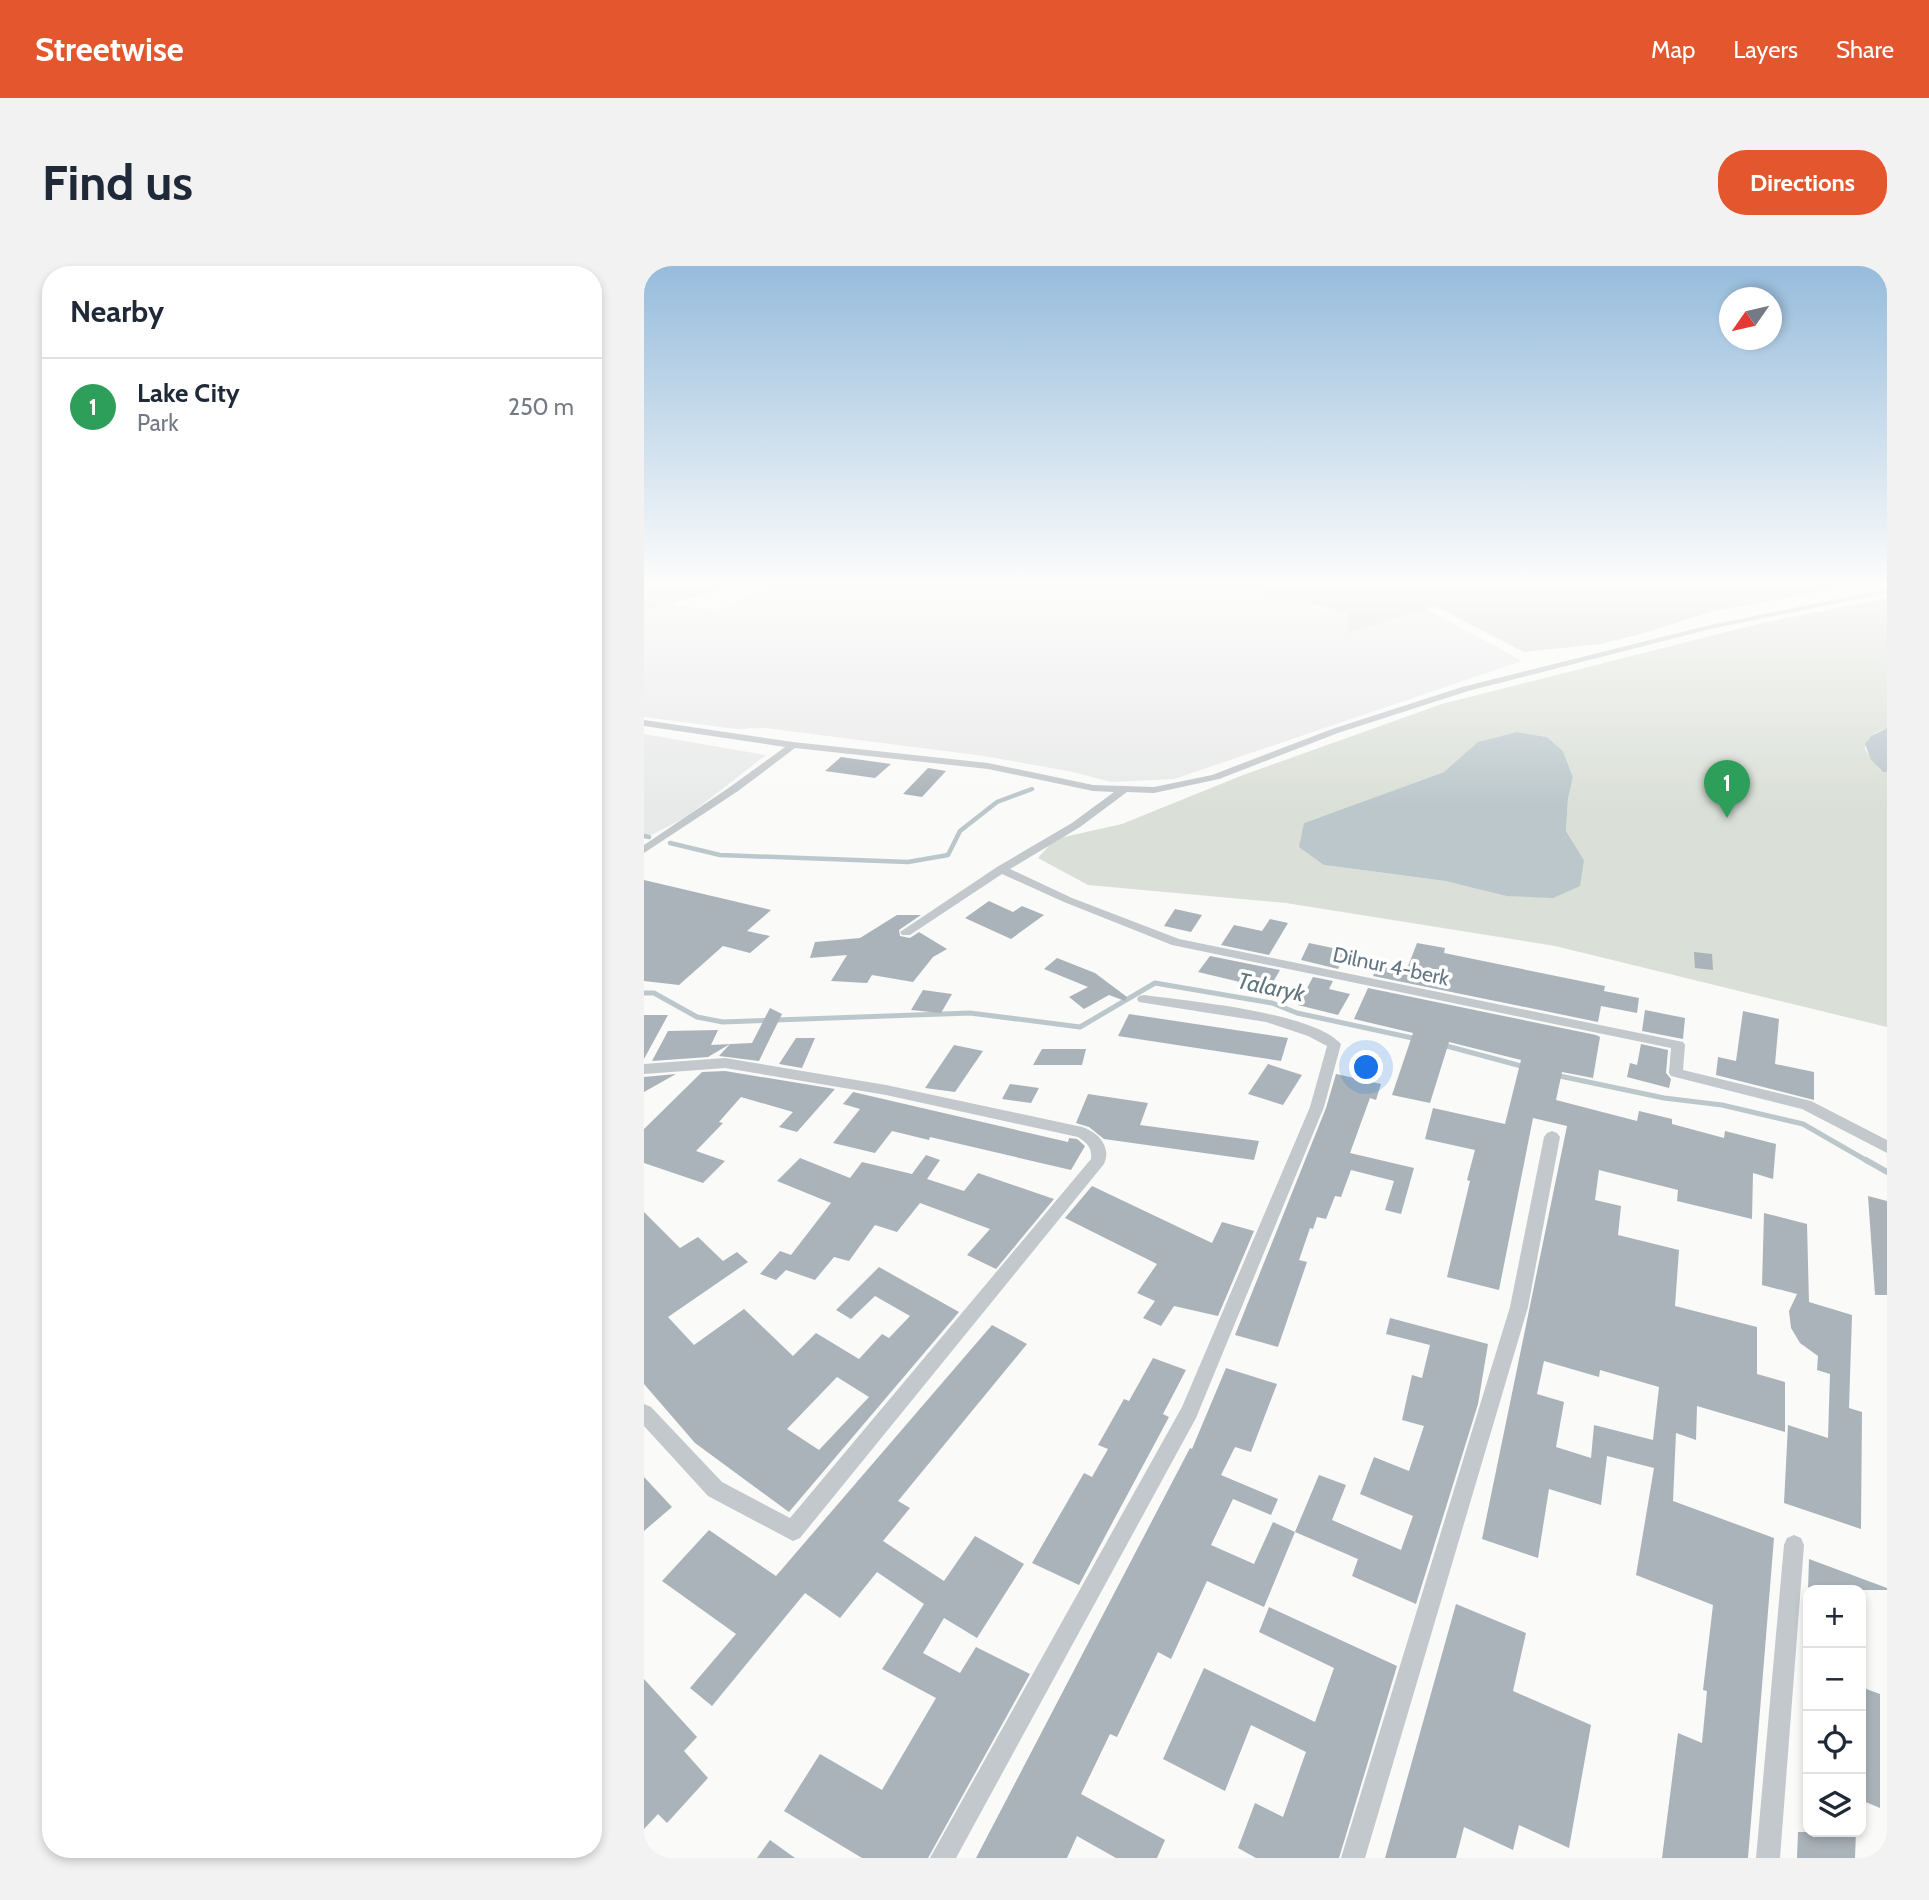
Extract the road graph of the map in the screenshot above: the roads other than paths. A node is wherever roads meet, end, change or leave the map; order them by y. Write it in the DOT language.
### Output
graph roads {
  1 [pos="1590,657"];
  2 [pos="644,723"];
  3 [pos="793,745"];
  4 [pos="1123,790"];
  5 [pos="644,850"];
  6 [pos="1001,869"];
  7 [pos="906,932"];
  8 [pos="1144,999"];
  9 [pos="644,1069"];
  10 [pos="1552,1137"];
  11 [pos="1887,1147"];
  12 [pos="644,1413"];
  13 [pos="1794,1545"];
  14 [pos="942,1858"];
  15 [pos="1353,1858"];
  16 [pos="1768,1858"];
  1 -- 4 [label="street"];
  2 -- 3 [label="street"];
  3 -- 4 [label="street"];
  3 -- 5 [label="street"];
  4 -- 6 [label="street"];
  6 -- 7 [label="street"];
  6 -- 11 [label="street, Dilnur 4-berk"];
  8 -- 14 [label="street"];
  9 -- 12 [label="street"];
  10 -- 15 [label="street"];
  13 -- 16 [label="street"];
}
